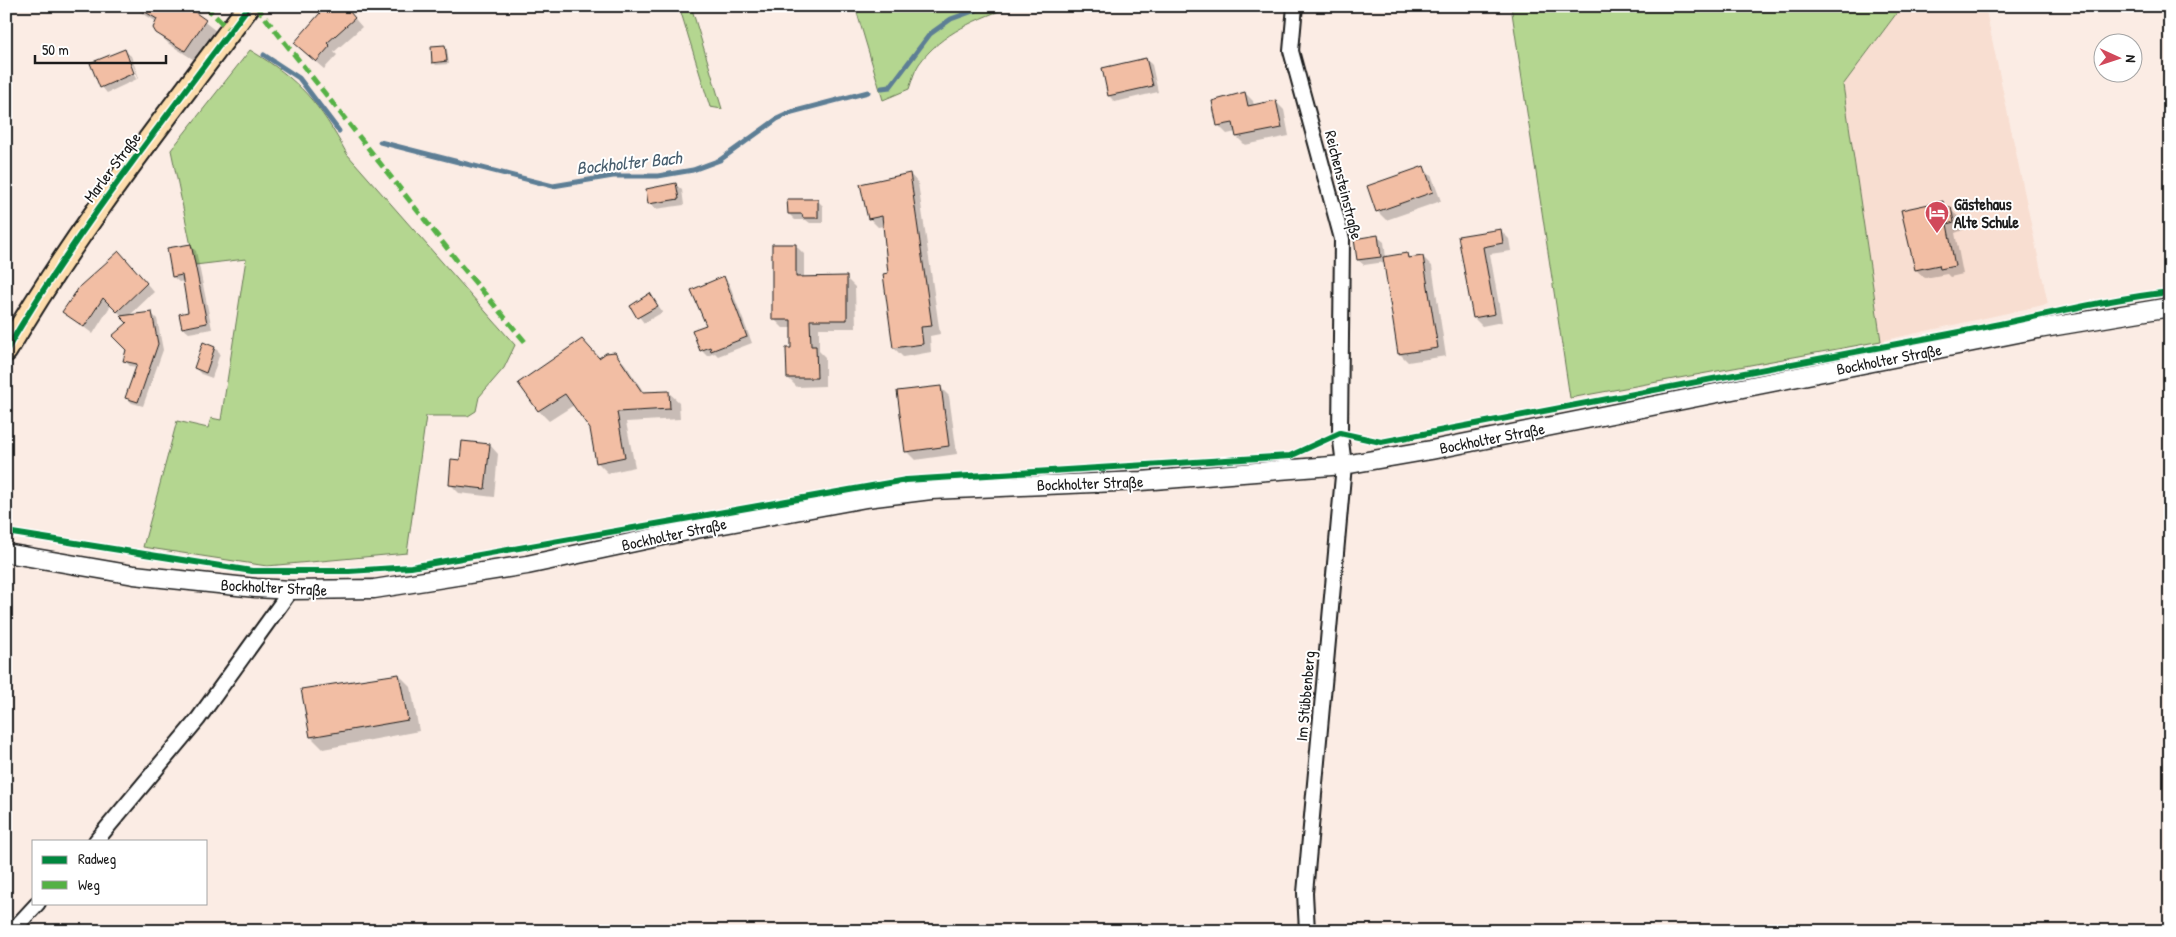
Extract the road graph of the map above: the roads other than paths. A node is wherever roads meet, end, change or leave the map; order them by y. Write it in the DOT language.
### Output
graph roads {
  1 [pos="249,6"];
  2 [pos="1295,6"];
  3 [pos="2170,307"];
  4 [pos="6,351"];
  5 [pos="1344,465"];
  6 [pos="6,553"];
  7 [pos="29,557"];
  8 [pos="6,567"];
  9 [pos="291,590"];
  10 [pos="97,840"];
  11 [pos="37,904"];
  12 [pos="12,931"];
  13 [pos="1307,931"];
  1 -- 4 [label="main road, Marler Straße"];
  2 -- 5 [label="street, Reichensteinstraße"];
  3 -- 5 [label="street, Bockholter Straße"];
  5 -- 9 [label="street, Bockholter Straße"];
  5 -- 13 [label="street, Im Stübbenberg"];
  6 -- 7 [label="street, Bockholter Straße"];
  7 -- 8 [label="street"];
  7 -- 9 [label="street, Bockholter Straße"];
  9 -- 10 [label="street"];
  11 -- 12 [label="street"];
}
